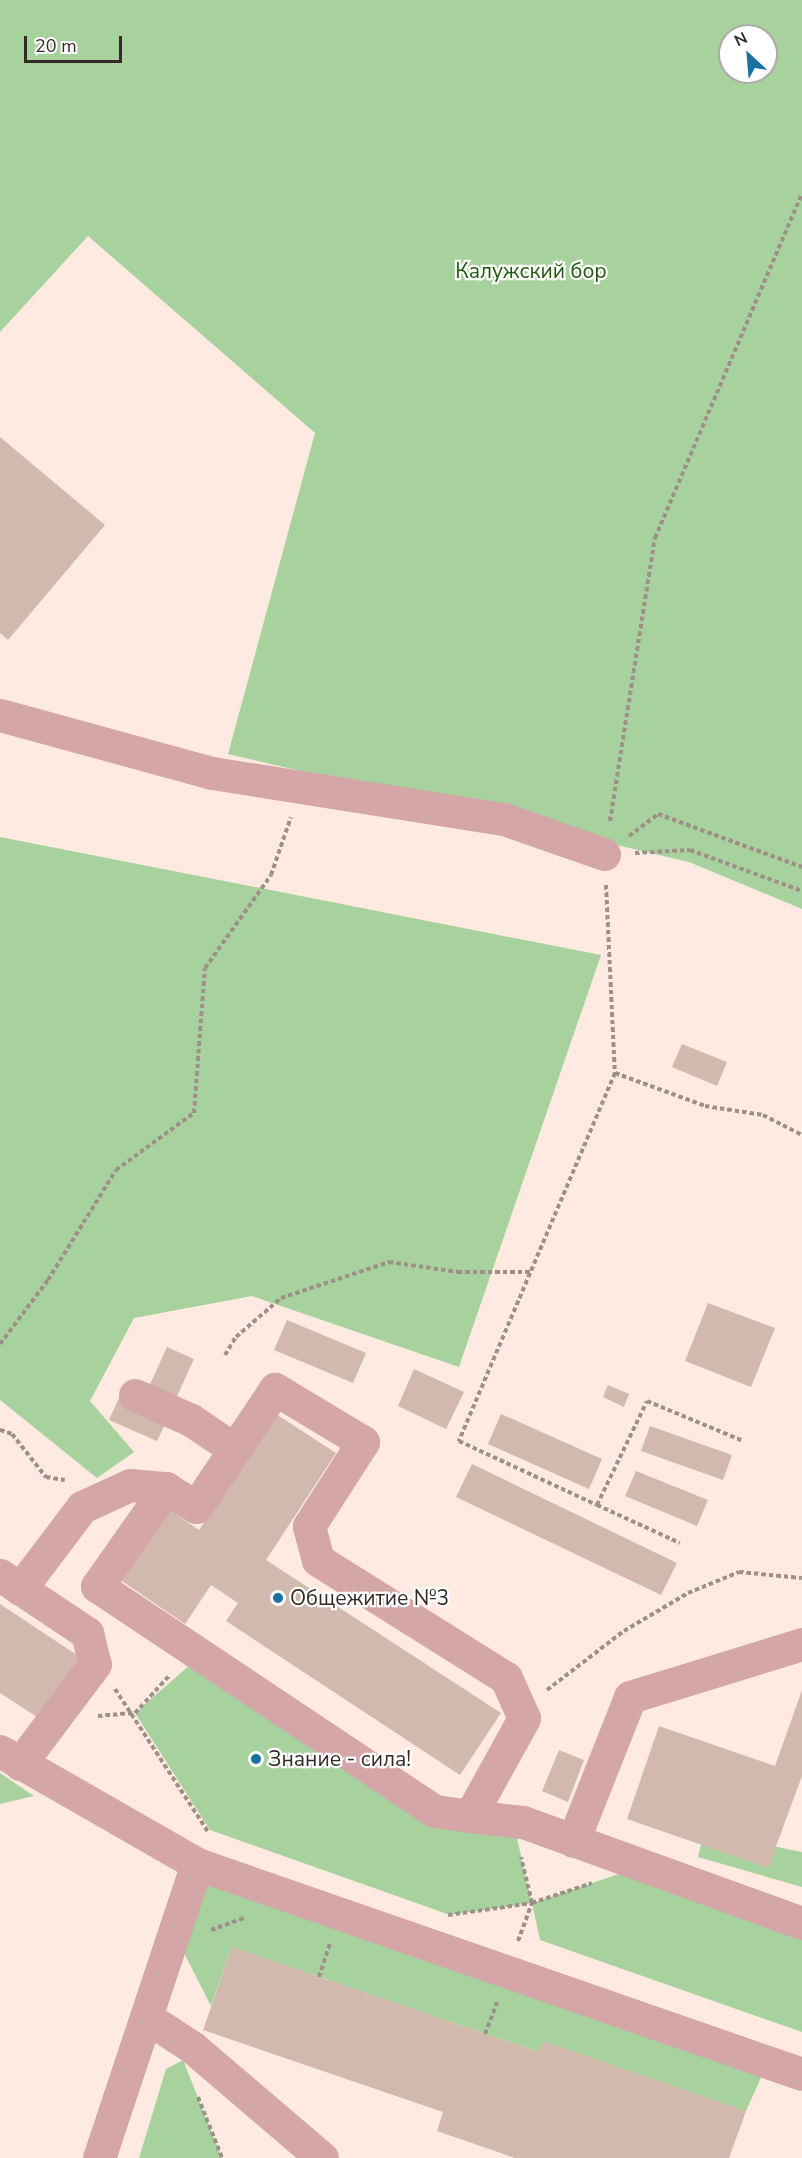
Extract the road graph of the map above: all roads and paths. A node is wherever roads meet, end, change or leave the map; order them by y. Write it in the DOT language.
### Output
graph roads {
  1 [pos="802,194"];
  2 [pos="0,715"];
  3 [pos="302,784"];
  4 [pos="604,854"];
  5 [pos="802,867"];
  6 [pos="802,891"];
  7 [pos="615,1073"];
  8 [pos="802,1135"];
  9 [pos="531,1272"];
  10 [pos="0,1344"];
  11 [pos="225,1355"];
  12 [pos="135,1395"];
  13 [pos="0,1430"];
  14 [pos="743,1441"];
  15 [pos="234,1449"];
  16 [pos="77,1483"];
  17 [pos="166,1488"];
  18 [pos="597,1505"];
  19 [pos="680,1543"];
  20 [pos="802,1578"];
  21 [pos="10,1582"];
  22 [pos="802,1644"];
  23 [pos="191,1653"];
  24 [pos="95,1664"];
  25 [pos="135,1713"];
  26 [pos="524,1718"];
  27 [pos="10,1758"];
  28 [pos="470,1816"];
  29 [pos="513,1821"];
  30 [pos="210,1830"];
  31 [pos="573,1841"];
  32 [pos="197,1864"];
  33 [pos="641,1866"];
  34 [pos="532,1903"];
  35 [pos="439,1917"];
  36 [pos="802,1923"];
  37 [pos="508,1970"];
  38 [pos="146,2016"];
  39 [pos="802,2074"];
  40 [pos="196,2093"];
  41 [pos="99,2158"];
  42 [pos="222,2158"];
  43 [pos="322,2158"];
  1 -- 4 [label="path"];
  2 -- 3 [label="street"];
  3 -- 4 [label="street"];
  3 -- 10 [label="path"];
  4 -- 5 [label="path"];
  4 -- 6 [label="path"];
  4 -- 7 [label="path"];
  7 -- 8 [label="path"];
  7 -- 9 [label="path"];
  9 -- 11 [label="path"];
  9 -- 18 [label="path"];
  12 -- 15 [label="street"];
  13 -- 16 [label="path"];
  14 -- 18 [label="path"];
  15 -- 17 [label="street"];
  15 -- 26 [label="street"];
  17 -- 21 [label="street"];
  17 -- 23 [label="street"];
  18 -- 19 [label="path"];
  20 -- 26 [label="path"];
  21 -- 24 [label="street"];
  22 -- 31 [label="street"];
  23 -- 25 [label="path"];
  23 -- 28 [label="street"];
  24 -- 25 [label="path"];
  24 -- 27 [label="street"];
  25 -- 30 [label="path"];
  26 -- 28 [label="street"];
  27 -- 32 [label="street"];
  28 -- 29 [label="street"];
  29 -- 31 [label="street"];
  29 -- 34 [label="path"];
  31 -- 33 [label="street"];
  32 -- 37 [label="street"];
  32 -- 38 [label="street"];
  33 -- 34 [label="path"];
  33 -- 36 [label="street"];
  34 -- 35 [label="path"];
  34 -- 37 [label="path"];
  37 -- 39 [label="street"];
  38 -- 41 [label="street"];
  38 -- 43 [label="street"];
  40 -- 42 [label="path"];
}
